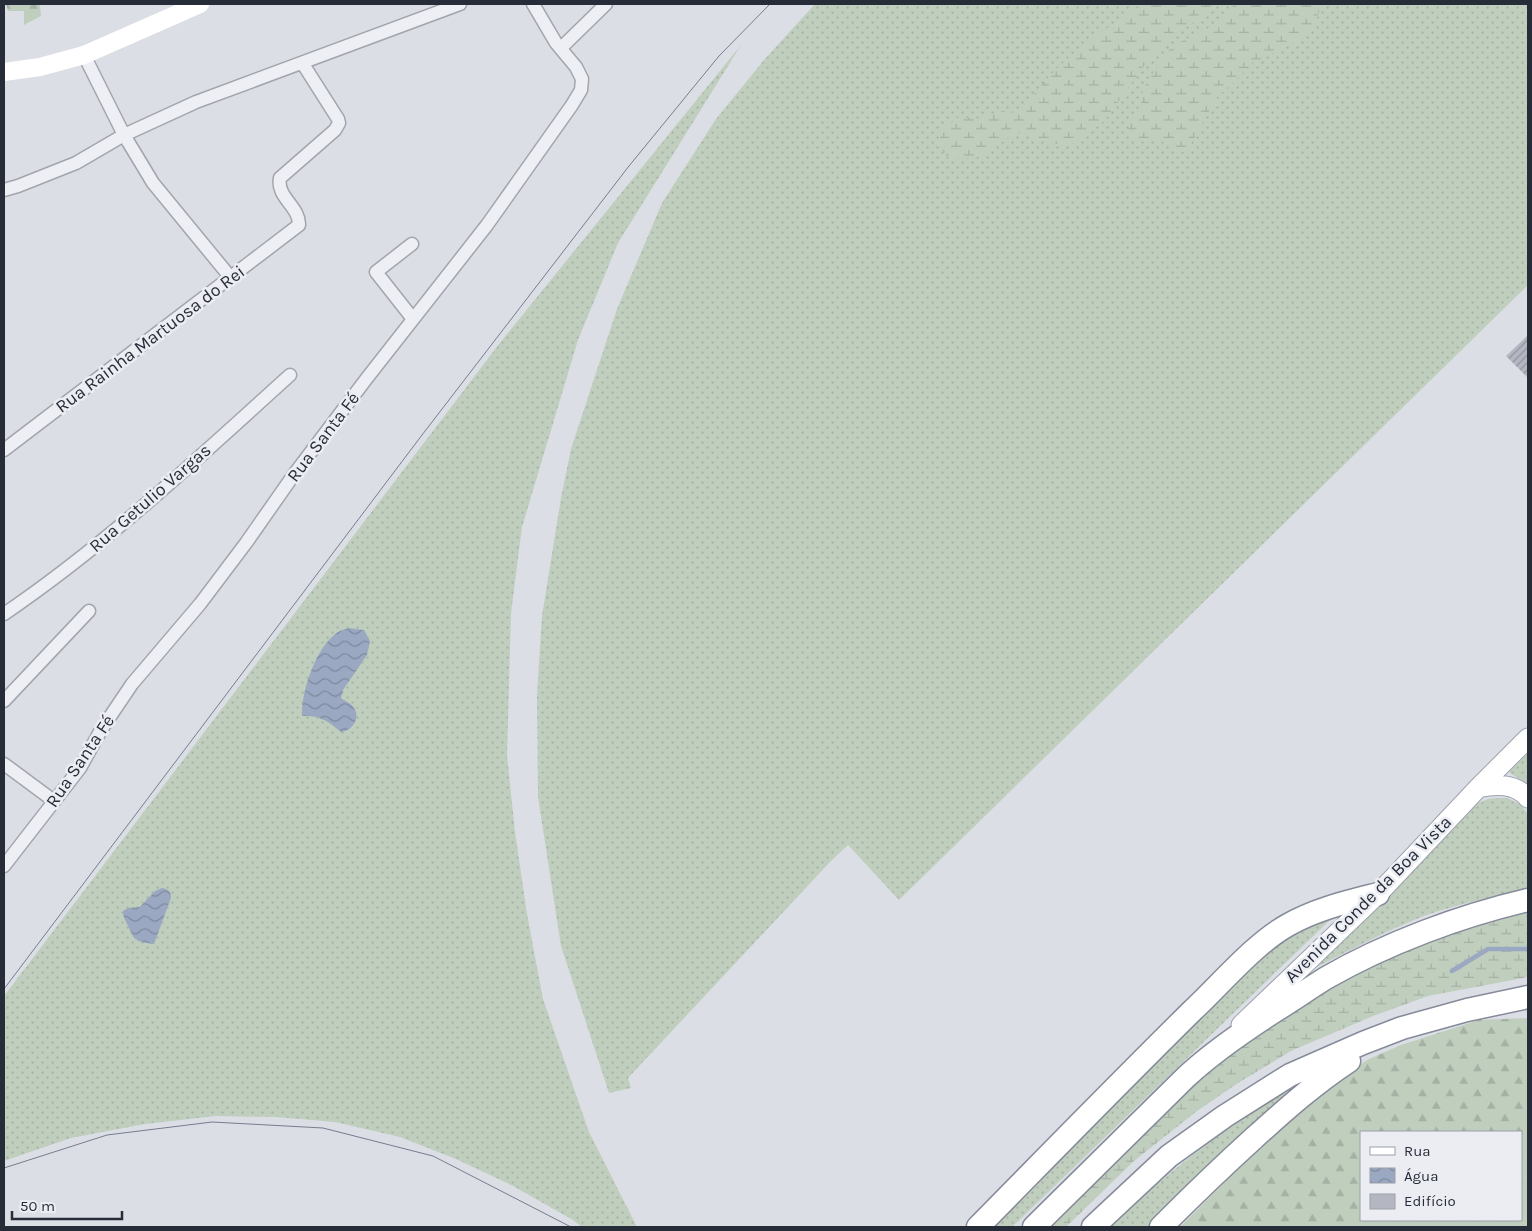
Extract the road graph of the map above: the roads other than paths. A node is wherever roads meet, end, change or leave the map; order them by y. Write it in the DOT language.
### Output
graph roads {
  1 [pos="460,4"];
  2 [pos="533,4"];
  3 [pos="606,4"];
  4 [pos="190,6"];
  5 [pos="561,48"];
  6 [pos="84,55"];
  7 [pos="303,64"];
  8 [pos="4,72"];
  9 [pos="124,135"];
  10 [pos="4,190"];
  11 [pos="412,244"];
  12 [pos="231,278"];
  13 [pos="414,319"];
  14 [pos="290,374"];
  15 [pos="4,450"];
  16 [pos="89,611"];
  17 [pos="4,614"];
  18 [pos="4,701"];
  19 [pos="1528,738"];
  20 [pos="4,764"];
  21 [pos="1478,788"];
  22 [pos="1528,798"];
  23 [pos="54,801"];
  24 [pos="4,866"];
  25 [pos="1378,894"];
  26 [pos="1528,900"];
  27 [pos="1528,998"];
  28 [pos="1402,1028"];
  29 [pos="1206,1058"];
  30 [pos="978,1227"];
  31 [pos="1034,1227"];
  32 [pos="1094,1227"];
  33 [pos="1161,1227"];
  1 -- 7 [label="street"];
  2 -- 5 [label="street, Rua Santa Fé"];
  3 -- 5 [label="street"];
  4 -- 6 [label="street"];
  5 -- 13 [label="street, Rua Santa Fé"];
  6 -- 8 [label="street"];
  6 -- 9 [label="street"];
  7 -- 9 [label="street"];
  7 -- 12 [label="street, Rua Rainha Martuosa do Rei"];
  9 -- 10 [label="street"];
  9 -- 12 [label="street"];
  11 -- 13 [label="street"];
  12 -- 15 [label="street, Rua Rainha Martuosa do Rei"];
  13 -- 23 [label="street, Rua Santa Fé"];
  14 -- 17 [label="street, Rua Getulio Vargas"];
  16 -- 18 [label="street"];
  19 -- 21 [label="main road, Avenida Conde da Boa Vista"];
  20 -- 23 [label="street"];
  21 -- 22 [label="main road"];
  21 -- 25 [label="main road, Avenida Conde da Boa Vista"];
  23 -- 24 [label="street, Rua Santa Fé"];
  25 -- 29 [label="main road, Avenida Conde da Boa Vista"];
  25 -- 30 [label="highway"];
  26 -- 29 [label="highway"];
  27 -- 28 [label="highway"];
  28 -- 32 [label="highway"];
  28 -- 33 [label="highway"];
  29 -- 31 [label="highway"];
}
